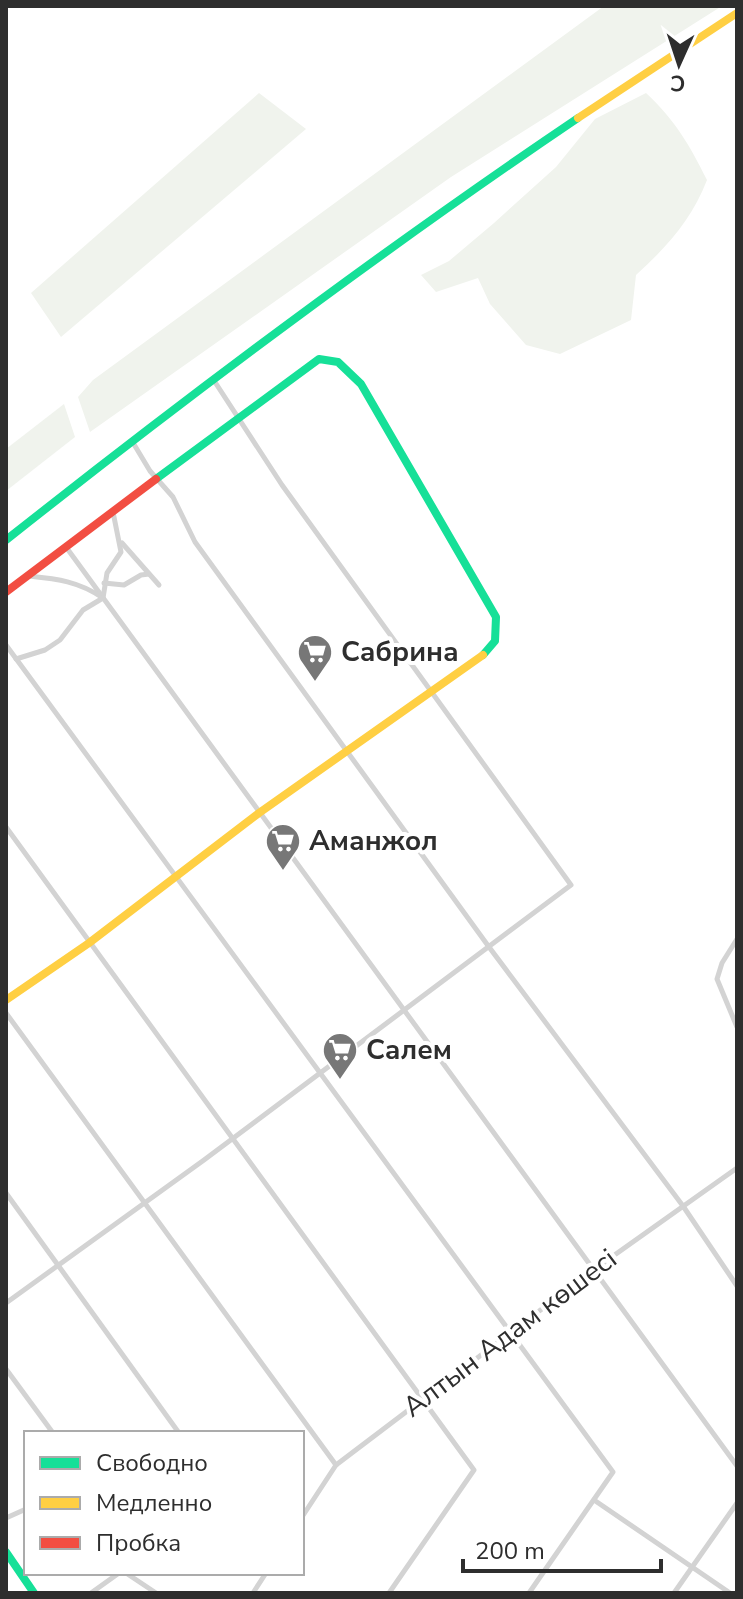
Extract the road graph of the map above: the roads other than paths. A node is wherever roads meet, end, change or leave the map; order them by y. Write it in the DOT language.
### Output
graph roads {
  1 [pos="737,13"];
  2 [pos="213,379"];
  3 [pos="236,415"];
  4 [pos="132,441"];
  5 [pos="156,478"];
  6 [pos="113,512"];
  7 [pos="6,540"];
  8 [pos="121,542"];
  9 [pos="66,547"];
  10 [pos="149,574"];
  11 [pos="28,576"];
  12 [pos="104,583"];
  13 [pos="159,585"];
  14 [pos="6,592"];
  15 [pos="103,598"];
  16 [pos="6,645"];
  17 [pos="16,659"];
  18 [pos="433,692"];
  19 [pos="347,752"];
  20 [pos="259,813"];
  21 [pos="6,827"];
  22 [pos="174,877"];
  23 [pos="737,939"];
  24 [pos="89,943"];
  25 [pos="489,947"];
  26 [pos="6,1000"];
  27 [pos="404,1011"];
  28 [pos="6,1013"];
  29 [pos="737,1027"];
  30 [pos="319,1075"];
  31 [pos="232,1139"];
  32 [pos="737,1168"];
  33 [pos="6,1193"];
  34 [pos="146,1202"];
  35 [pos="683,1206"];
  36 [pos="59,1265"];
  37 [pos="592,1271"];
  38 [pos="737,1286"];
  39 [pos="6,1303"];
  40 [pos="510,1333"];
  41 [pos="6,1369"];
  42 [pos="422,1399"];
  43 [pos="52,1431"];
  44 [pos="178,1431"];
  45 [pos="336,1465"];
  46 [pos="737,1466"];
  47 [pos="594,1500"];
  48 [pos="737,1503"];
  49 [pos="304,1514"];
  50 [pos="6,1552"];
  51 [pos="693,1567"];
  52 [pos="116,1575"];
  53 [pos="129,1575"];
  54 [pos="265,1575"];
  55 [pos="34,1593"];
  56 [pos="91,1593"];
  57 [pos="156,1593"];
  58 [pos="253,1593"];
  59 [pos="389,1593"];
  60 [pos="529,1593"];
  61 [pos="674,1593"];
  62 [pos="730,1593"];
  1 -- 2 [label="street"];
  2 -- 3 [label="street"];
  2 -- 4 [label="street"];
  3 -- 5 [label="street"];
  3 -- 18 [label="street"];
  3 -- 18 [label="street"];
  4 -- 5 [label="street"];
  4 -- 7 [label="street"];
  5 -- 6 [label="street"];
  5 -- 19 [label="street"];
  6 -- 8 [label="street"];
  6 -- 9 [label="street"];
  8 -- 10 [label="street"];
  8 -- 12 [label="street"];
  9 -- 11 [label="street"];
  9 -- 15 [label="street"];
  10 -- 12 [label="street"];
  10 -- 13 [label="street"];
  11 -- 14 [label="street"];
  11 -- 15 [label="street"];
  12 -- 15 [label="street"];
  15 -- 17 [label="street"];
  15 -- 20 [label="street"];
  16 -- 17 [label="street"];
  17 -- 22 [label="street"];
  18 -- 19 [label="street"];
  18 -- 25 [label="street"];
  19 -- 20 [label="street"];
  19 -- 25 [label="street"];
  20 -- 22 [label="street"];
  20 -- 27 [label="street"];
  21 -- 24 [label="street"];
  22 -- 24 [label="street"];
  22 -- 30 [label="street"];
  23 -- 29 [label="street"];
  24 -- 26 [label="street"];
  24 -- 31 [label="street"];
  25 -- 27 [label="street"];
  25 -- 35 [label="street"];
  27 -- 30 [label="street"];
  27 -- 37 [label="street"];
  28 -- 34 [label="street"];
  30 -- 31 [label="street"];
  30 -- 40 [label="street"];
  31 -- 34 [label="street"];
  31 -- 42 [label="street"];
  32 -- 35 [label="street, Алтын Адам көшесі"];
  33 -- 36 [label="street"];
  34 -- 36 [label="street"];
  34 -- 45 [label="street"];
  35 -- 37 [label="street, Алтын Адам көшесі"];
  35 -- 38 [label="street"];
  36 -- 39 [label="street"];
  36 -- 44 [label="street"];
  37 -- 40 [label="street, Алтын Адам көшесі"];
  37 -- 46 [label="street"];
  40 -- 42 [label="street, Алтын Адам көшесі"];
  40 -- 47 [label="street"];
  41 -- 43 [label="street"];
  42 -- 45 [label="street, Алтын Адам көшесі"];
  42 -- 59 [label="street"];
  45 -- 49 [label="street, Алтын Адам көшесі"];
  47 -- 51 [label="street"];
  47 -- 60 [label="street"];
  48 -- 51 [label="street"];
  50 -- 55 [label="street"];
  51 -- 61 [label="street"];
  51 -- 62 [label="street"];
  52 -- 56 [label="street"];
  53 -- 57 [label="street"];
  54 -- 58 [label="street"];
}
